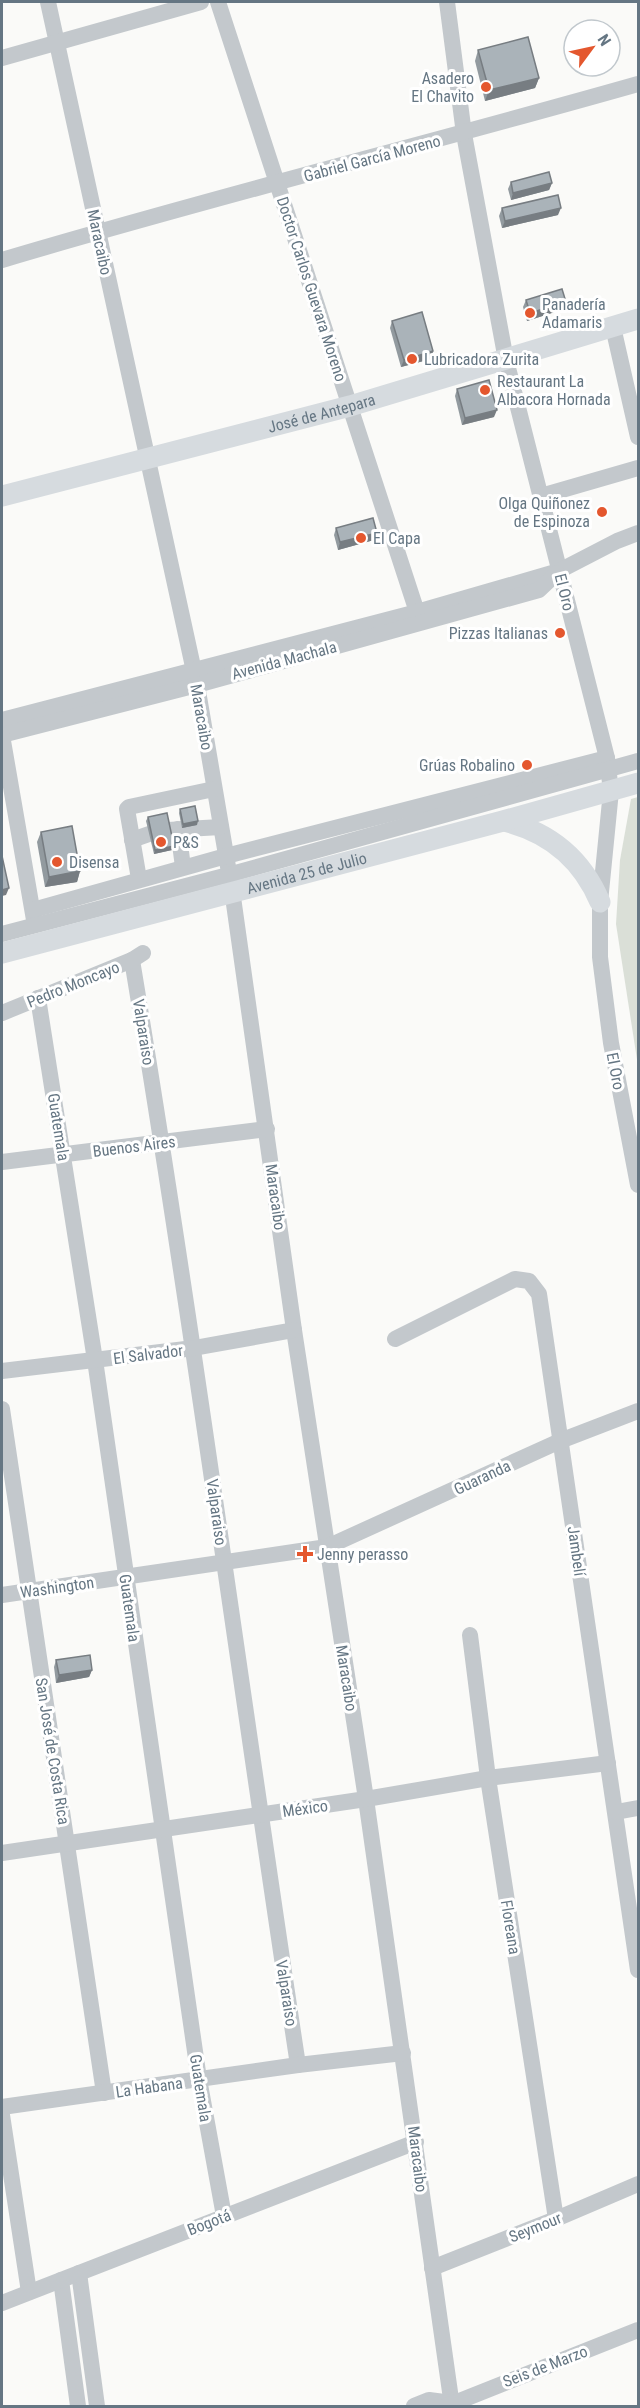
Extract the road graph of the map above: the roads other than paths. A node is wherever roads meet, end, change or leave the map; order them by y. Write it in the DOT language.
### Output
graph roads {
  1 [pos="48,2"];
  2 [pos="201,2"];
  3 [pos="218,2"];
  4 [pos="447,2"];
  5 [pos="57,41"];
  6 [pos="2,58"];
  7 [pos="639,84"];
  8 [pos="464,134"];
  9 [pos="277,183"];
  10 [pos="98,231"];
  11 [pos="2,260"];
  12 [pos="639,319"];
  13 [pos="613,327"];
  14 [pos="506,360"];
  15 [pos="350,406"];
  16 [pos="639,438"];
  17 [pos="147,459"];
  18 [pos="639,468"];
  19 [pos="2,496"];
  20 [pos="541,496"];
  21 [pos="639,533"];
  22 [pos="559,571"];
  23 [pos="417,612"];
  24 [pos="195,678"];
  25 [pos="2,720"];
  26 [pos="2,735"];
  27 [pos="639,761"];
  28 [pos="609,773"];
  29 [pos="639,783"];
  30 [pos="214,789"];
  31 [pos="503,821"];
  32 [pos="221,827"];
  33 [pos="149,834"];
  34 [pos="132,840"];
  35 [pos="226,856"];
  36 [pos="183,867"];
  37 [pos="139,879"];
  38 [pos="230,883"];
  39 [pos="600,902"];
  40 [pos="36,926"];
  41 [pos="2,934"];
  42 [pos="2,953"];
  43 [pos="137,956"];
  44 [pos="38,998"];
  45 [pos="2,1013"];
  46 [pos="267,1129"];
  47 [pos="162,1143"];
  48 [pos="63,1155"];
  49 [pos="2,1162"];
  50 [pos="639,1185"];
  51 [pos="294,1330"];
  52 [pos="395,1339"];
  53 [pos="194,1348"];
  54 [pos="95,1360"];
  55 [pos="2,1371"];
  56 [pos="2,1409"];
  57 [pos="639,1411"];
  58 [pos="560,1441"];
  59 [pos="327,1547"];
  60 [pos="224,1562"];
  61 [pos="126,1577"];
  62 [pos="28,1591"];
  63 [pos="2,1595"];
  64 [pos="470,1635"];
  65 [pos="608,1763"];
  66 [pos="489,1778"];
  67 [pos="366,1799"];
  68 [pos="639,1808"];
  69 [pos="616,1812"];
  70 [pos="260,1815"];
  71 [pos="162,1829"];
  72 [pos="67,1844"];
  73 [pos="2,1853"];
  74 [pos="639,1970"];
  75 [pos="403,2053"];
  76 [pos="298,2065"];
  77 [pos="199,2079"];
  78 [pos="104,2093"];
  79 [pos="2,2108"];
  80 [pos="2,2115"];
  81 [pos="416,2142"];
  82 [pos="639,2184"];
  83 [pos="224,2216"];
  84 [pos="556,2219"];
  85 [pos="432,2268"];
  86 [pos="79,2273"];
  87 [pos="61,2280"];
  88 [pos="29,2292"];
  89 [pos="2,2303"];
  90 [pos="639,2330"];
  91 [pos="89,2405"];
  92 [pos="414,2406"];
  93 [pos="451,2406"];
  1 -- 5 [label="street, Maracaibo"];
  2 -- 5 [label="street"];
  3 -- 9 [label="street, Doctor Carlos Guevara Moreno"];
  4 -- 8 [label="street, El Oro"];
  5 -- 6 [label="street"];
  5 -- 10 [label="street, Maracaibo"];
  7 -- 8 [label="street, Gabriel García Moreno"];
  8 -- 9 [label="street, Gabriel García Moreno"];
  8 -- 14 [label="street, El Oro"];
  9 -- 10 [label="street, Gabriel García Moreno"];
  9 -- 15 [label="street, Doctor Carlos Guevara Moreno"];
  10 -- 11 [label="street, Gabriel García Moreno"];
  10 -- 17 [label="street, Maracaibo"];
  12 -- 13 [label="main road, José de Antepara"];
  13 -- 14 [label="main road, José de Antepara"];
  13 -- 16 [label="street"];
  14 -- 15 [label="main road, José de Antepara"];
  14 -- 20 [label="street, El Oro"];
  15 -- 17 [label="main road, José de Antepara"];
  15 -- 23 [label="street, Doctor Carlos Guevara Moreno"];
  17 -- 19 [label="main road, José de Antepara"];
  17 -- 24 [label="street, Maracaibo"];
  18 -- 20 [label="street"];
  20 -- 22 [label="street, El Oro"];
  21 -- 22 [label="street, Avenida Machala"];
  22 -- 23 [label="street, Avenida Machala"];
  22 -- 24 [label="street, Avenida Machala"];
  22 -- 28 [label="street, El Oro"];
  23 -- 24 [label="street, Avenida Machala"];
  24 -- 25 [label="street, Avenida Machala"];
  24 -- 26 [label="street, Avenida Machala"];
  24 -- 30 [label="street, Maracaibo"];
  26 -- 40 [label="street"];
  27 -- 28 [label="street"];
  28 -- 29 [label="main road"];
  28 -- 31 [label="main road, Avenida 25 de Julio"];
  28 -- 35 [label="street, Avenida 25 de Julio"];
  28 -- 38 [label="street, Avenida 25 de Julio"];
  28 -- 39 [label="street, El Oro"];
  30 -- 32 [label="street, Maracaibo"];
  30 -- 34 [label="street"];
  31 -- 38 [label="main road, Avenida 25 de Julio"];
  31 -- 39 [label="main road"];
  32 -- 35 [label="street, Maracaibo"];
  32 -- 36 [label="street"];
  33 -- 34 [label="street"];
  34 -- 37 [label="street"];
  35 -- 36 [label="street, Avenida 25 de Julio"];
  35 -- 38 [label="street, Maracaibo"];
  36 -- 37 [label="street, Avenida 25 de Julio"];
  37 -- 40 [label="street, Avenida 25 de Julio"];
  38 -- 40 [label="main road, Avenida 25 de Julio"];
  38 -- 46 [label="street, Maracaibo"];
  39 -- 50 [label="street, El Oro"];
  40 -- 41 [label="street, Avenida 25 de Julio"];
  40 -- 42 [label="main road, Avenida 25 de Julio"];
  43 -- 44 [label="street, Pedro Moncayo"];
  43 -- 47 [label="street, Valparaiso"];
  44 -- 45 [label="street, Pedro Moncayo"];
  44 -- 48 [label="street, Guatemala"];
  46 -- 47 [label="street, Buenos Aires"];
  46 -- 51 [label="street, Maracaibo"];
  47 -- 48 [label="street, Buenos Aires"];
  47 -- 53 [label="street, Valparaiso"];
  48 -- 49 [label="street, Buenos Aires"];
  48 -- 54 [label="street, Guatemala"];
  51 -- 53 [label="street, El Salvador"];
  51 -- 59 [label="street, Maracaibo"];
  52 -- 58 [label="street, Jambelí"];
  53 -- 54 [label="street, El Salvador"];
  53 -- 60 [label="street, Valparaiso"];
  54 -- 55 [label="street, El Salvador"];
  54 -- 61 [label="street, Guatemala"];
  56 -- 62 [label="street, San José de Costa Rica"];
  57 -- 58 [label="street, Guaranda"];
  58 -- 59 [label="street, Guaranda"];
  58 -- 65 [label="street, Jambelí"];
  59 -- 60 [label="street, Washington"];
  59 -- 67 [label="street, Maracaibo"];
  60 -- 61 [label="street, Washington"];
  60 -- 70 [label="street, Valparaiso"];
  61 -- 62 [label="street, Washington"];
  61 -- 71 [label="street, Guatemala"];
  62 -- 63 [label="street, Washington"];
  62 -- 72 [label="street, San José de Costa Rica"];
  64 -- 66 [label="street, Floreana"];
  65 -- 66 [label="street, México"];
  65 -- 69 [label="street, Jambelí"];
  66 -- 67 [label="street, México"];
  66 -- 84 [label="street, Floreana"];
  67 -- 70 [label="street, México"];
  67 -- 75 [label="street, Maracaibo"];
  68 -- 69 [label="street"];
  69 -- 74 [label="street, Jambelí"];
  70 -- 71 [label="street, México"];
  70 -- 76 [label="street, Valparaiso"];
  71 -- 72 [label="street, México"];
  71 -- 77 [label="street, Guatemala"];
  72 -- 73 [label="street, México"];
  72 -- 78 [label="street, San José de Costa Rica"];
  75 -- 76 [label="street, La Habana"];
  75 -- 81 [label="street, Maracaibo"];
  76 -- 77 [label="street, La Habana"];
  77 -- 78 [label="street, La Habana"];
  77 -- 83 [label="street, Guatemala"];
  78 -- 79 [label="street, La Habana"];
  80 -- 88 [label="street"];
  81 -- 83 [label="street, Bogotá"];
  81 -- 85 [label="street, Maracaibo"];
  82 -- 84 [label="street, Seymour"];
  83 -- 86 [label="street, Bogotá"];
  84 -- 85 [label="street, Seymour"];
  85 -- 93 [label="street, Maracaibo"];
  86 -- 87 [label="street, Bogotá"];
  86 -- 91 [label="street"];
  87 -- 88 [label="street, Bogotá"];
  87 -- 91 [label="street"];
  88 -- 89 [label="street, Bogotá"];
  90 -- 93 [label="street, Seis de Marzo"];
  92 -- 93 [label="street, Seis de Marzo"];
}
